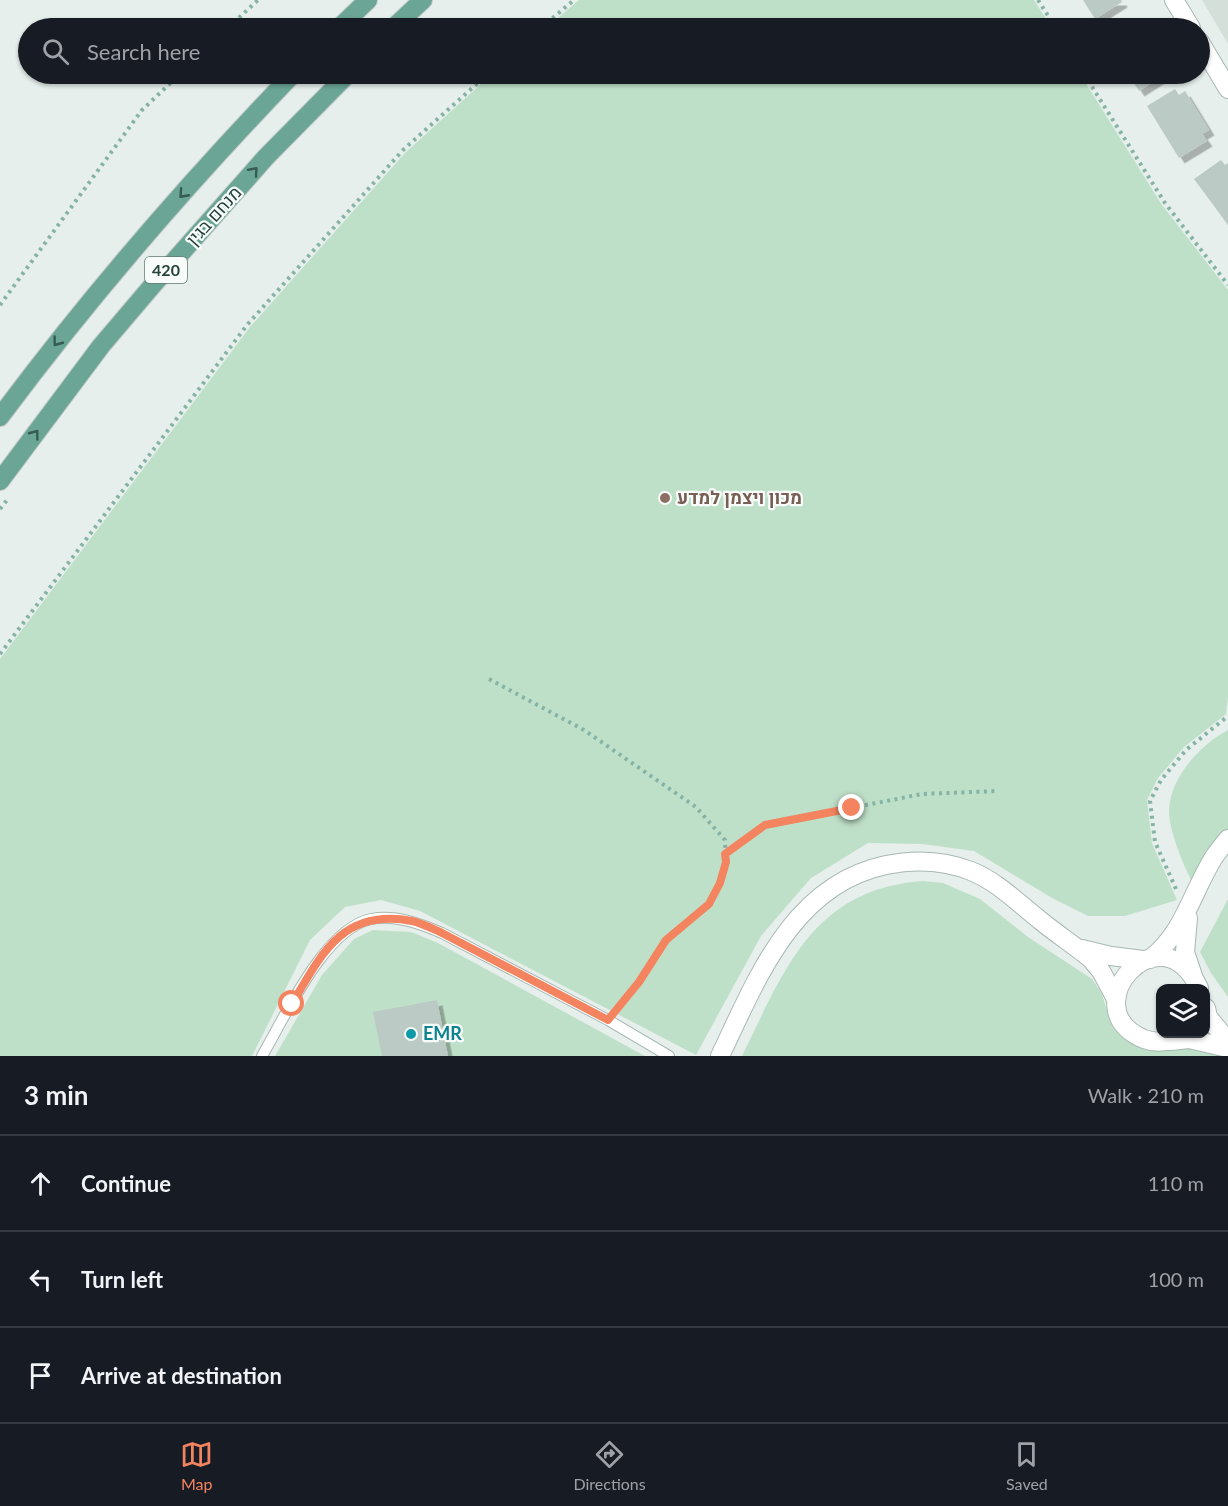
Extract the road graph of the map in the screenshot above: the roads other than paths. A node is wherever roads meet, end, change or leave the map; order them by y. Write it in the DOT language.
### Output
graph roads {
  1 [pos="368,0"];
  2 [pos="423,0"];
  3 [pos="1174,0"];
  4 [pos="349,18"];
  5 [pos="404,18"];
  6 [pos="1185,18"];
  7 [pos="1210,59"];
  8 [pos="284,84"];
  9 [pos="338,84"];
  10 [pos="1228,89"];
  11 [pos="0,417"];
  12 [pos="0,481"];
  13 [pos="1228,839"];
  14 [pos="1189,908"];
  15 [pos="1077,948"];
  16 [pos="1147,960"];
  17 [pos="1196,982"];
  18 [pos="1116,999"];
  19 [pos="1210,1019"];
  20 [pos="1177,1038"];
  21 [pos="1228,1041"];
  22 [pos="1163,1042"];
  23 [pos="1228,1048"];
  24 [pos="262,1056"];
  25 [pos="669,1056"];
  26 [pos="720,1056"];
  1 -- 4 [label="main road"];
  2 -- 5 [label="main road"];
  3 -- 6 [label="street"];
  7 -- 10 [label="street"];
  8 -- 11 [label="main road, 420, one-way"];
  12 -- 9 [label="main road, מנחם בגין / 420, one-way"];
  13 -- 14 [label="street"];
  14 -- 16 [label="street"];
  14 -- 17 [label="street"];
  15 -- 16 [label="street"];
  15 -- 18 [label="street"];
  15 -- 26 [label="street"];
  16 -- 17 [label="street"];
  16 -- 18 [label="street"];
  18 -- 22 [label="street"];
  19 -- 21 [label="street"];
  20 -- 22 [label="street"];
  22 -- 23 [label="street"];
  24 -- 25 [label="lane"];
}
